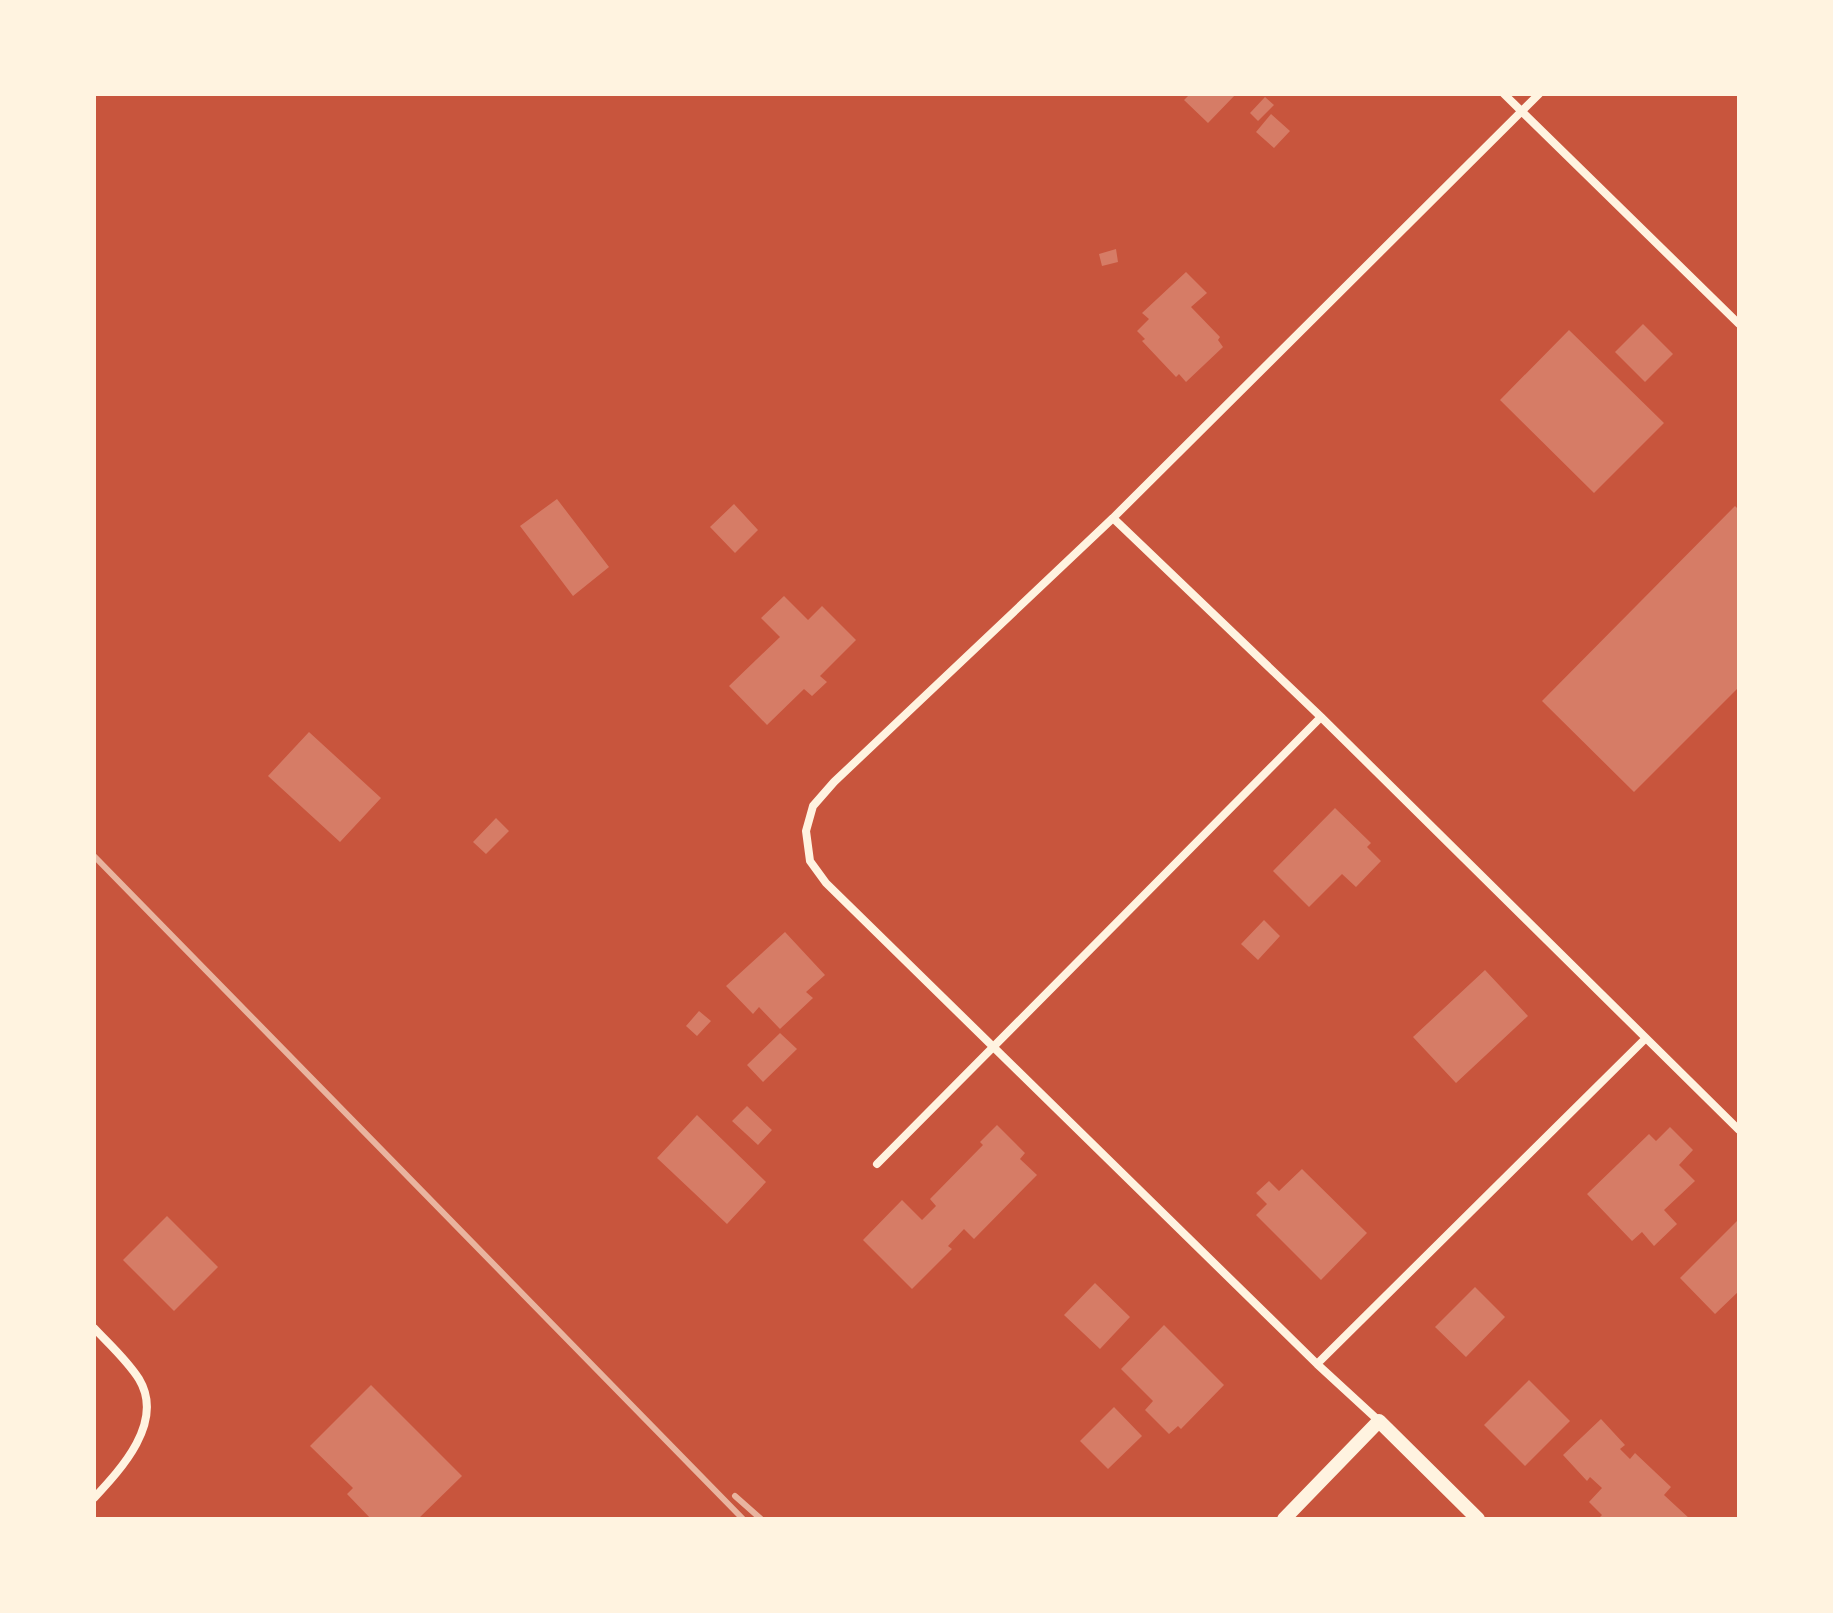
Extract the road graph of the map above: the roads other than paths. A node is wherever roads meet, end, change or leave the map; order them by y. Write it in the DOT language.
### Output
graph roads {
  1 [pos="1504,94"];
  2 [pos="1539,94"];
  3 [pos="1522,111"];
  4 [pos="1739,324"];
  5 [pos="1113,518"];
  6 [pos="1321,717"];
  7 [pos="1646,1038"];
  8 [pos="992,1046"];
  9 [pos="1739,1130"];
  10 [pos="877,1164"];
  11 [pos="94,1328"];
  12 [pos="1317,1364"];
  13 [pos="1379,1421"];
  14 [pos="94,1498"];
  15 [pos="1284,1519"];
  16 [pos="1478,1519"];
  1 -- 3 [label="street"];
  2 -- 3 [label="street"];
  3 -- 4 [label="street"];
  3 -- 5 [label="street"];
  5 -- 6 [label="street"];
  5 -- 8 [label="street"];
  6 -- 7 [label="street"];
  6 -- 8 [label="street"];
  7 -- 9 [label="street"];
  7 -- 12 [label="street"];
  8 -- 10 [label="street"];
  8 -- 12 [label="street"];
  11 -- 14 [label="street"];
  12 -- 13 [label="street"];
  13 -- 15 [label="street"];
  13 -- 16 [label="street"];
}
